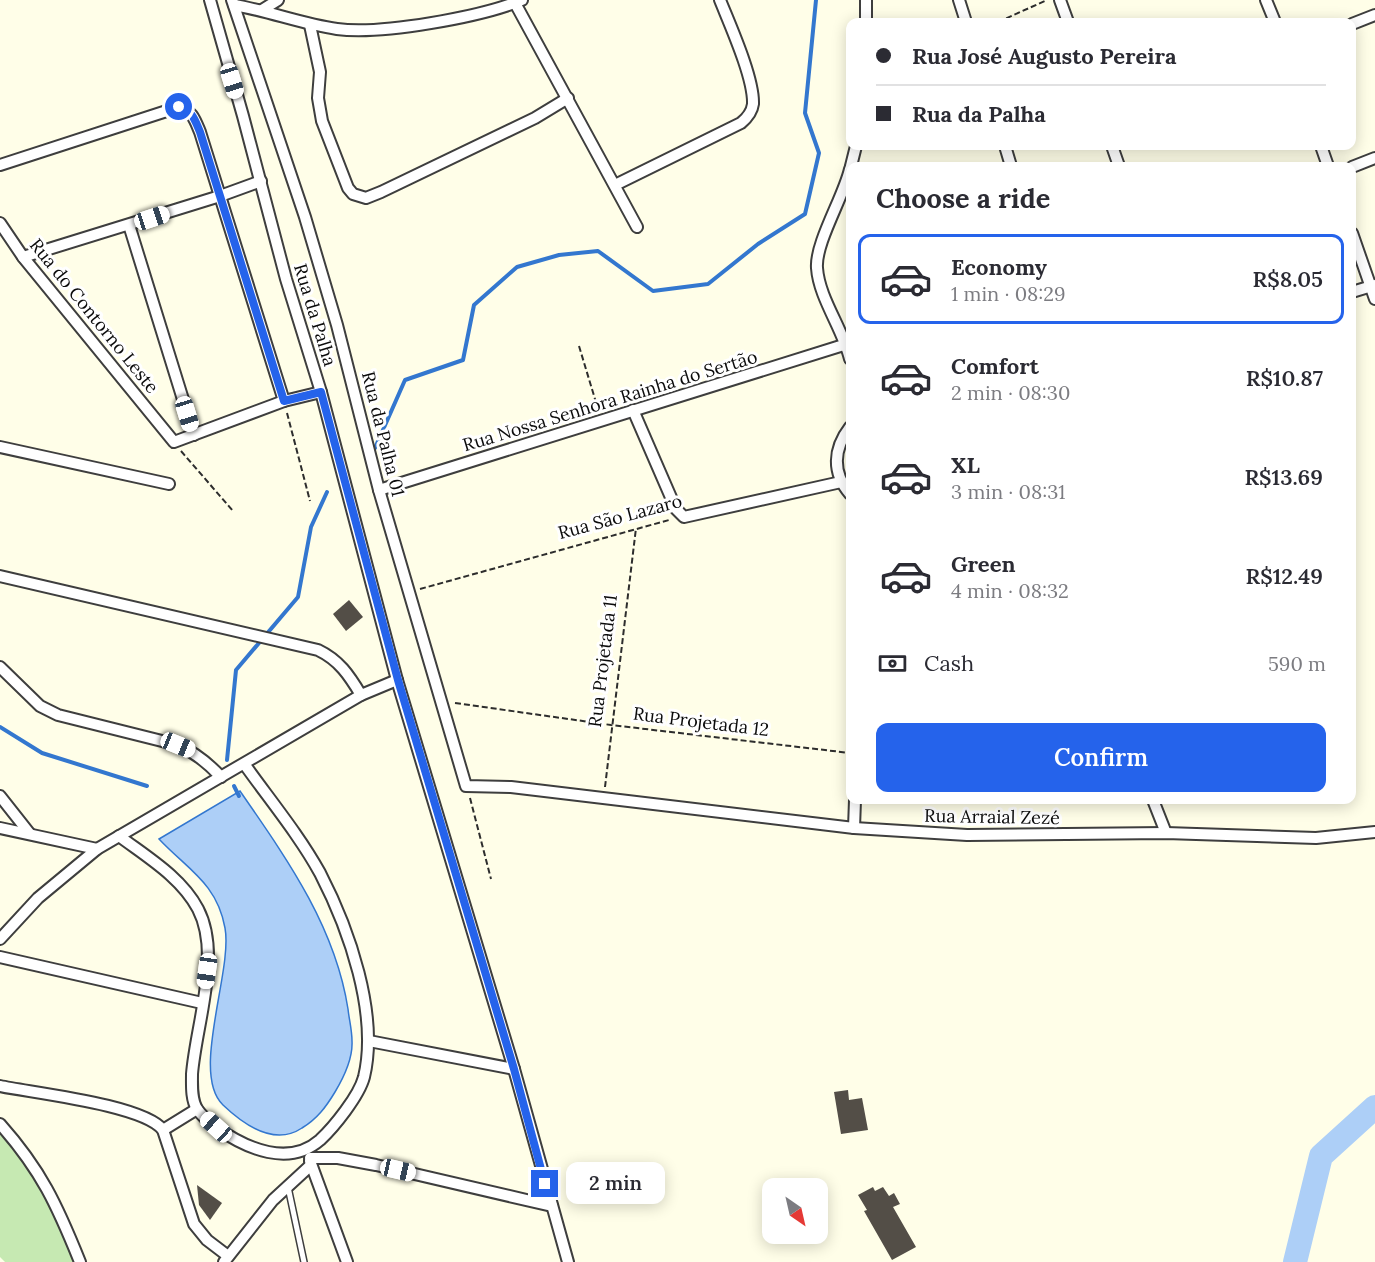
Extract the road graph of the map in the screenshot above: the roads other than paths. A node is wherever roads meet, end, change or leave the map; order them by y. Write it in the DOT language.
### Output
graph roads {
  1 [pos="210,0"];
  2 [pos="278,0"];
  3 [pos="720,0"];
  4 [pos="866,0"];
  5 [pos="959,0"];
  6 [pos="1061,0"];
  7 [pos="1266,0"];
  8 [pos="518,2"];
  9 [pos="233,3"];
  10 [pos="262,10"];
  11 [pos="1375,15"];
  12 [pos="866,18"];
  13 [pos="965,18"];
  14 [pos="1067,18"];
  15 [pos="1273,18"];
  16 [pos="1356,22"];
  17 [pos="310,25"];
  18 [pos="568,98"];
  19 [pos="1375,158"];
  20 [pos="0,165"];
  21 [pos="1356,165"];
  22 [pos="261,181"];
  23 [pos="615,185"];
  24 [pos="846,186"];
  25 [pos="220,196"];
  26 [pos="0,224"];
  27 [pos="129,225"];
  28 [pos="637,227"];
  29 [pos="1356,243"];
  30 [pos="23,257"];
  31 [pos="1372,285"];
  32 [pos="1356,291"];
  33 [pos="1375,299"];
  34 [pos="846,338"];
  35 [pos="846,345"];
  36 [pos="321,392"];
  37 [pos="284,401"];
  38 [pos="633,411"];
  39 [pos="846,432"];
  40 [pos="194,435"];
  41 [pos="0,447"];
  42 [pos="841,482"];
  43 [pos="170,484"];
  44 [pos="846,489"];
  45 [pos="379,490"];
  46 [pos="0,576"];
  47 [pos="0,667"];
  48 [pos="398,680"];
  49 [pos="361,695"];
  50 [pos="245,765"];
  51 [pos="221,777"];
  52 [pos="466,786"];
  53 [pos="0,796"];
  54 [pos="855,804"];
  55 [pos="1155,804"];
  56 [pos="0,828"];
  57 [pos="854,828"];
  58 [pos="1375,832"];
  59 [pos="1166,833"];
  60 [pos="30,834"];
  61 [pos="119,836"];
  62 [pos="97,849"];
  63 [pos="0,939"];
  64 [pos="0,957"];
  65 [pos="202,1003"];
  66 [pos="369,1041"];
  67 [pos="514,1069"];
  68 [pos="0,1086"];
  69 [pos="197,1109"];
  70 [pos="0,1124"];
  71 [pos="163,1130"];
  72 [pos="310,1158"];
  73 [pos="288,1185"];
  74 [pos="552,1206"];
  75 [pos="226,1259"];
  76 [pos="80,1262"];
  77 [pos="304,1262"];
  78 [pos="347,1262"];
  79 [pos="568,1262"];
  1 -- 22 [label="street, Rua da Palha"];
  2 -- 10 [label="street"];
  3 -- 23 [label="street"];
  4 -- 12 [label="street"];
  5 -- 13 [label="street"];
  6 -- 14 [label="street"];
  7 -- 15 [label="street"];
  8 -- 17 [label="street"];
  8 -- 18 [label="street"];
  9 -- 10 [label="street"];
  9 -- 45 [label="street, Rua da Palha 01"];
  10 -- 17 [label="street"];
  11 -- 16 [label="street"];
  17 -- 18 [label="street"];
  18 -- 23 [label="street"];
  19 -- 21 [label="street"];
  20 -- 25 [label="street"];
  22 -- 25 [label="street"];
  22 -- 36 [label="street, Rua da Palha"];
  23 -- 28 [label="street"];
  24 -- 34 [label="street"];
  25 -- 27 [label="street"];
  25 -- 37 [label="street"];
  26 -- 30 [label="street, Rua do Contorno Leste"];
  27 -- 30 [label="street"];
  27 -- 40 [label="street"];
  29 -- 31 [label="street"];
  30 -- 40 [label="street, Rua do Contorno Leste"];
  31 -- 32 [label="street"];
  31 -- 33 [label="street"];
  35 -- 38 [label="street, Rua Nossa Senhora Rainha do Sertão"];
  36 -- 37 [label="street"];
  36 -- 48 [label="street, Rua da Palha"];
  37 -- 40 [label="street"];
  38 -- 42 [label="street, Rua São Lazaro"];
  38 -- 45 [label="street, Rua Nossa Senhora Rainha do Sertão"];
  39 -- 42 [label="street"];
  41 -- 43 [label="street"];
  42 -- 44 [label="street"];
  45 -- 52 [label="street, Rua da Palha 01"];
  46 -- 49 [label="street"];
  47 -- 51 [label="street"];
  48 -- 49 [label="street"];
  48 -- 67 [label="street, Rua da Palha"];
  49 -- 50 [label="street"];
  50 -- 51 [label="street"];
  50 -- 66 [label="street"];
  51 -- 61 [label="street"];
  52 -- 57 [label="street, Rua Arraial Zezé"];
  53 -- 60 [label="street"];
  54 -- 57 [label="street"];
  55 -- 59 [label="street"];
  56 -- 60 [label="street"];
  57 -- 59 [label="street, Rua Arraial Zezé"];
  58 -- 59 [label="street, Rua Arraial Zezé"];
  60 -- 62 [label="street"];
  61 -- 62 [label="street"];
  61 -- 65 [label="street"];
  62 -- 63 [label="street"];
  64 -- 65 [label="street"];
  65 -- 69 [label="street"];
  66 -- 67 [label="street"];
  66 -- 72 [label="street"];
  67 -- 74 [label="street, Rua da Palha"];
  68 -- 71 [label="street"];
  69 -- 71 [label="street"];
  69 -- 72 [label="street"];
  70 -- 76 [label="street"];
  71 -- 75 [label="street"];
  72 -- 73 [label="street"];
  72 -- 74 [label="street"];
  72 -- 78 [label="street"];
  73 -- 75 [label="street"];
  73 -- 77 [label="lane"];
  74 -- 79 [label="street, Rua da Palha"];
}
